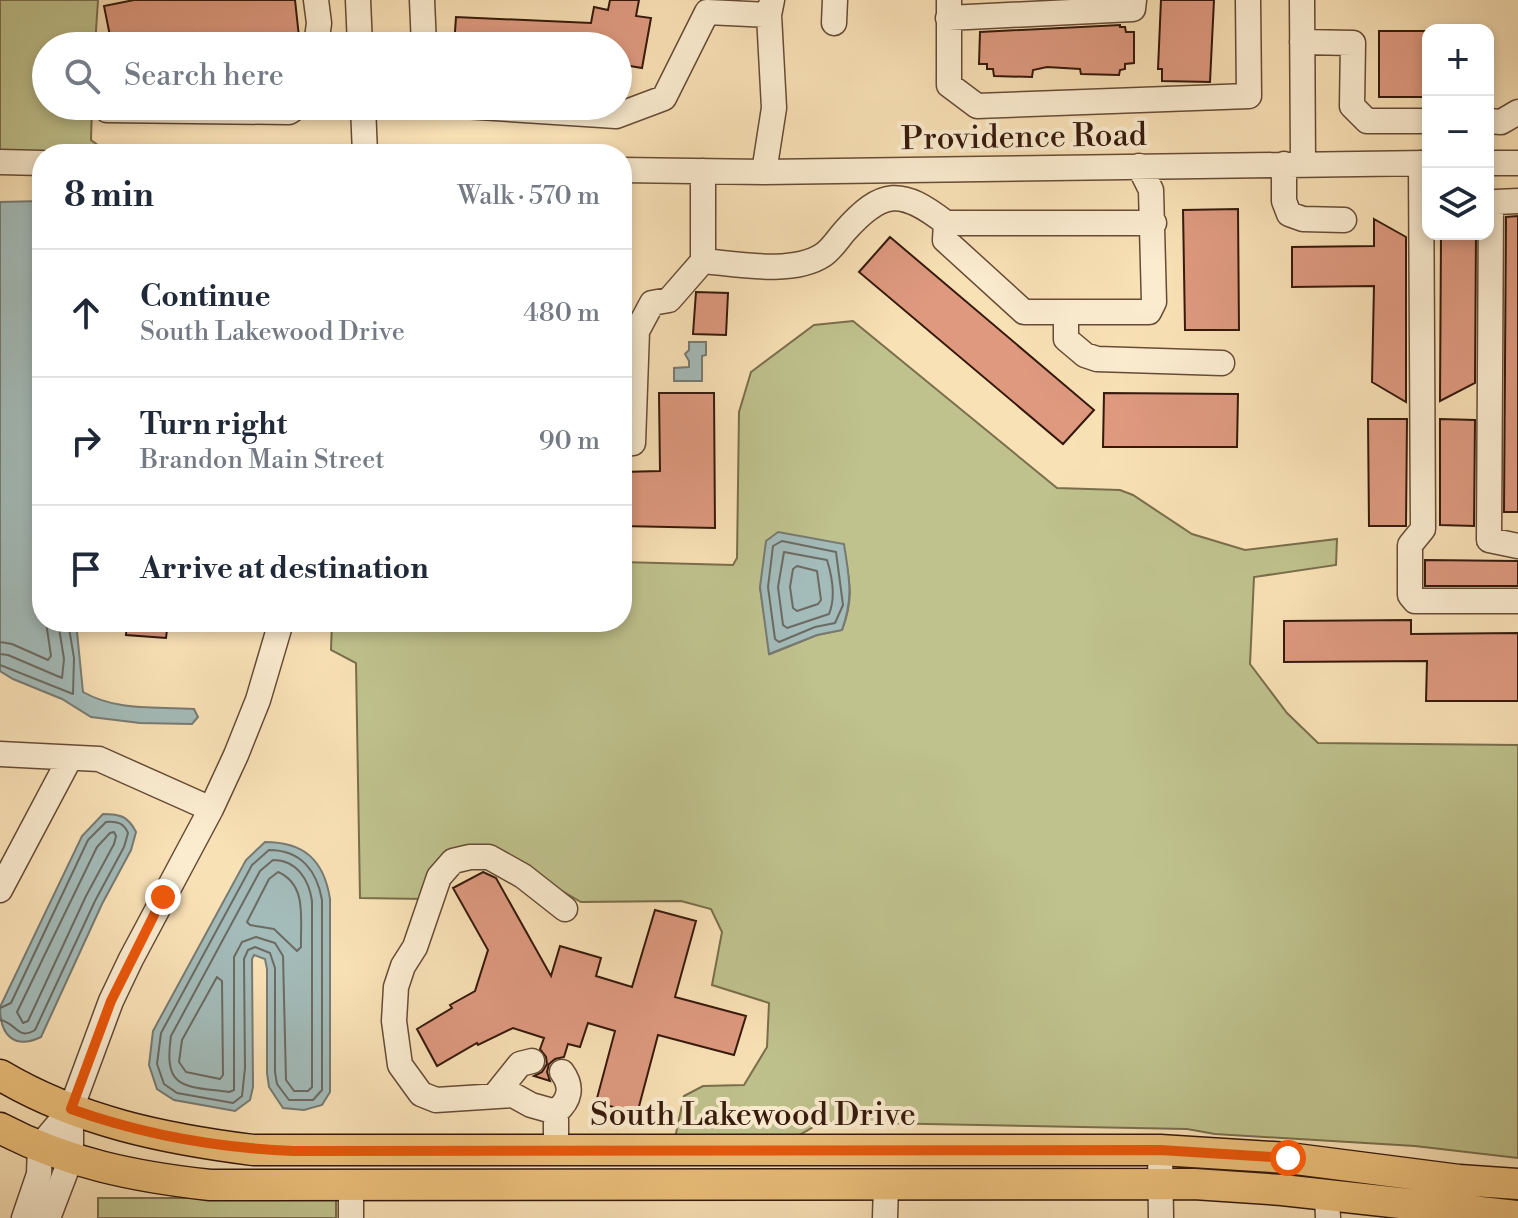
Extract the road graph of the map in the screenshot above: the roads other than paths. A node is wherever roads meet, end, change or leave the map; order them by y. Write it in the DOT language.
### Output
graph roads {
  1 [pos="316,0"];
  2 [pos="358,0"];
  3 [pos="422,0"];
  4 [pos="1134,0"];
  5 [pos="1248,0"];
  6 [pos="1302,0"];
  7 [pos="707,6"];
  8 [pos="770,7"];
  9 [pos="948,9"];
  10 [pos="318,32"];
  11 [pos="359,32"];
  12 [pos="423,32"];
  13 [pos="1302,42"];
  14 [pos="632,110"];
  15 [pos="1518,112"];
  16 [pos="364,120"];
  17 [pos="1422,121"];
  18 [pos="1494,121"];
  19 [pos="365,144"];
  20 [pos="0,162"];
  21 [pos="32,163"];
  22 [pos="1422,163"];
  23 [pos="1494,163"];
  24 [pos="1518,163"];
  25 [pos="1294,164"];
  26 [pos="1139,166"];
  27 [pos="1425,168"];
  28 [pos="632,170"];
  29 [pos="703,171"];
  30 [pos="764,172"];
  31 [pos="1518,201"];
  32 [pos="1344,220"];
  33 [pos="946,223"];
  34 [pos="1154,223"];
  35 [pos="703,261"];
  36 [pos="1066,313"];
  37 [pos="632,344"];
  38 [pos="1222,363"];
  39 [pos="1518,546"];
  40 [pos="1518,601"];
  41 [pos="278,632"];
  42 [pos="0,754"];
  43 [pos="70,758"];
  44 [pos="211,809"];
  45 [pos="0,890"];
  46 [pos="565,909"];
  47 [pos="532,1061"];
  48 [pos="562,1072"];
  49 [pos="0,1075"];
  50 [pos="496,1094"];
  51 [pos="71,1109"];
  52 [pos="556,1112"];
  53 [pos="0,1128"];
  54 [pos="40,1146"];
  55 [pos="556,1150"];
  56 [pos="1160,1150"];
  57 [pos="71,1158"];
  58 [pos="1160,1184"];
  59 [pos="1518,1184"];
  60 [pos="886,1185"];
  61 [pos="351,1186"];
  62 [pos="1327,1207"];
  63 [pos="1486,1216"];
  64 [pos="1518,1216"];
  65 [pos="24,1218"];
  66 [pos="48,1218"];
  67 [pos="351,1218"];
  68 [pos="885,1218"];
  69 [pos="1161,1218"];
  1 -- 10 [label="street"];
  2 -- 11 [label="street"];
  3 -- 12 [label="street"];
  4 -- 9 [label="street"];
  5 -- 9 [label="street"];
  6 -- 13 [label="street"];
  7 -- 8 [label="street"];
  7 -- 14 [label="street"];
  8 -- 30 [label="street"];
  13 -- 17 [label="street"];
  13 -- 25 [label="street"];
  15 -- 18 [label="street"];
  16 -- 19 [label="street"];
  20 -- 21 [label="street"];
  22 -- 25 [label="street, Providence Road"];
  23 -- 24 [label="street"];
  25 -- 26 [label="street, Providence Road"];
  25 -- 32 [label="street"];
  26 -- 30 [label="street, Providence Road"];
  26 -- 34 [label="street"];
  27 -- 40 [label="street"];
  28 -- 29 [label="street, Providence Road"];
  29 -- 30 [label="street, Providence Road"];
  29 -- 35 [label="street"];
  31 -- 39 [label="street"];
  33 -- 34 [label="street"];
  33 -- 35 [label="street"];
  33 -- 36 [label="street"];
  34 -- 36 [label="street"];
  35 -- 37 [label="street"];
  36 -- 38 [label="street"];
  41 -- 44 [label="street"];
  42 -- 43 [label="street"];
  43 -- 44 [label="street"];
  43 -- 45 [label="street"];
  44 -- 51 [label="street"];
  46 -- 50 [label="street"];
  47 -- 50 [label="street"];
  48 -- 52 [label="street"];
  49 -- 51 [label="main road, South Lakewood Drive"];
  50 -- 52 [label="street"];
  51 -- 54 [label="street"];
  51 -- 55 [label="main road, South Lakewood Drive"];
  51 -- 57 [label="street"];
  52 -- 55 [label="street"];
  53 -- 54 [label="main road"];
  54 -- 57 [label="main road"];
  54 -- 65 [label="street"];
  55 -- 56 [label="main road, South Lakewood Drive"];
  56 -- 58 [label="street"];
  56 -- 59 [label="main road, South Lakewood Drive"];
  57 -- 61 [label="main road"];
  57 -- 66 [label="street"];
  58 -- 60 [label="main road"];
  58 -- 62 [label="main road"];
  58 -- 69 [label="street"];
  60 -- 61 [label="main road"];
  60 -- 68 [label="street"];
  61 -- 67 [label="street"];
  62 -- 63 [label="main road"];
  63 -- 64 [label="main road"];
}
